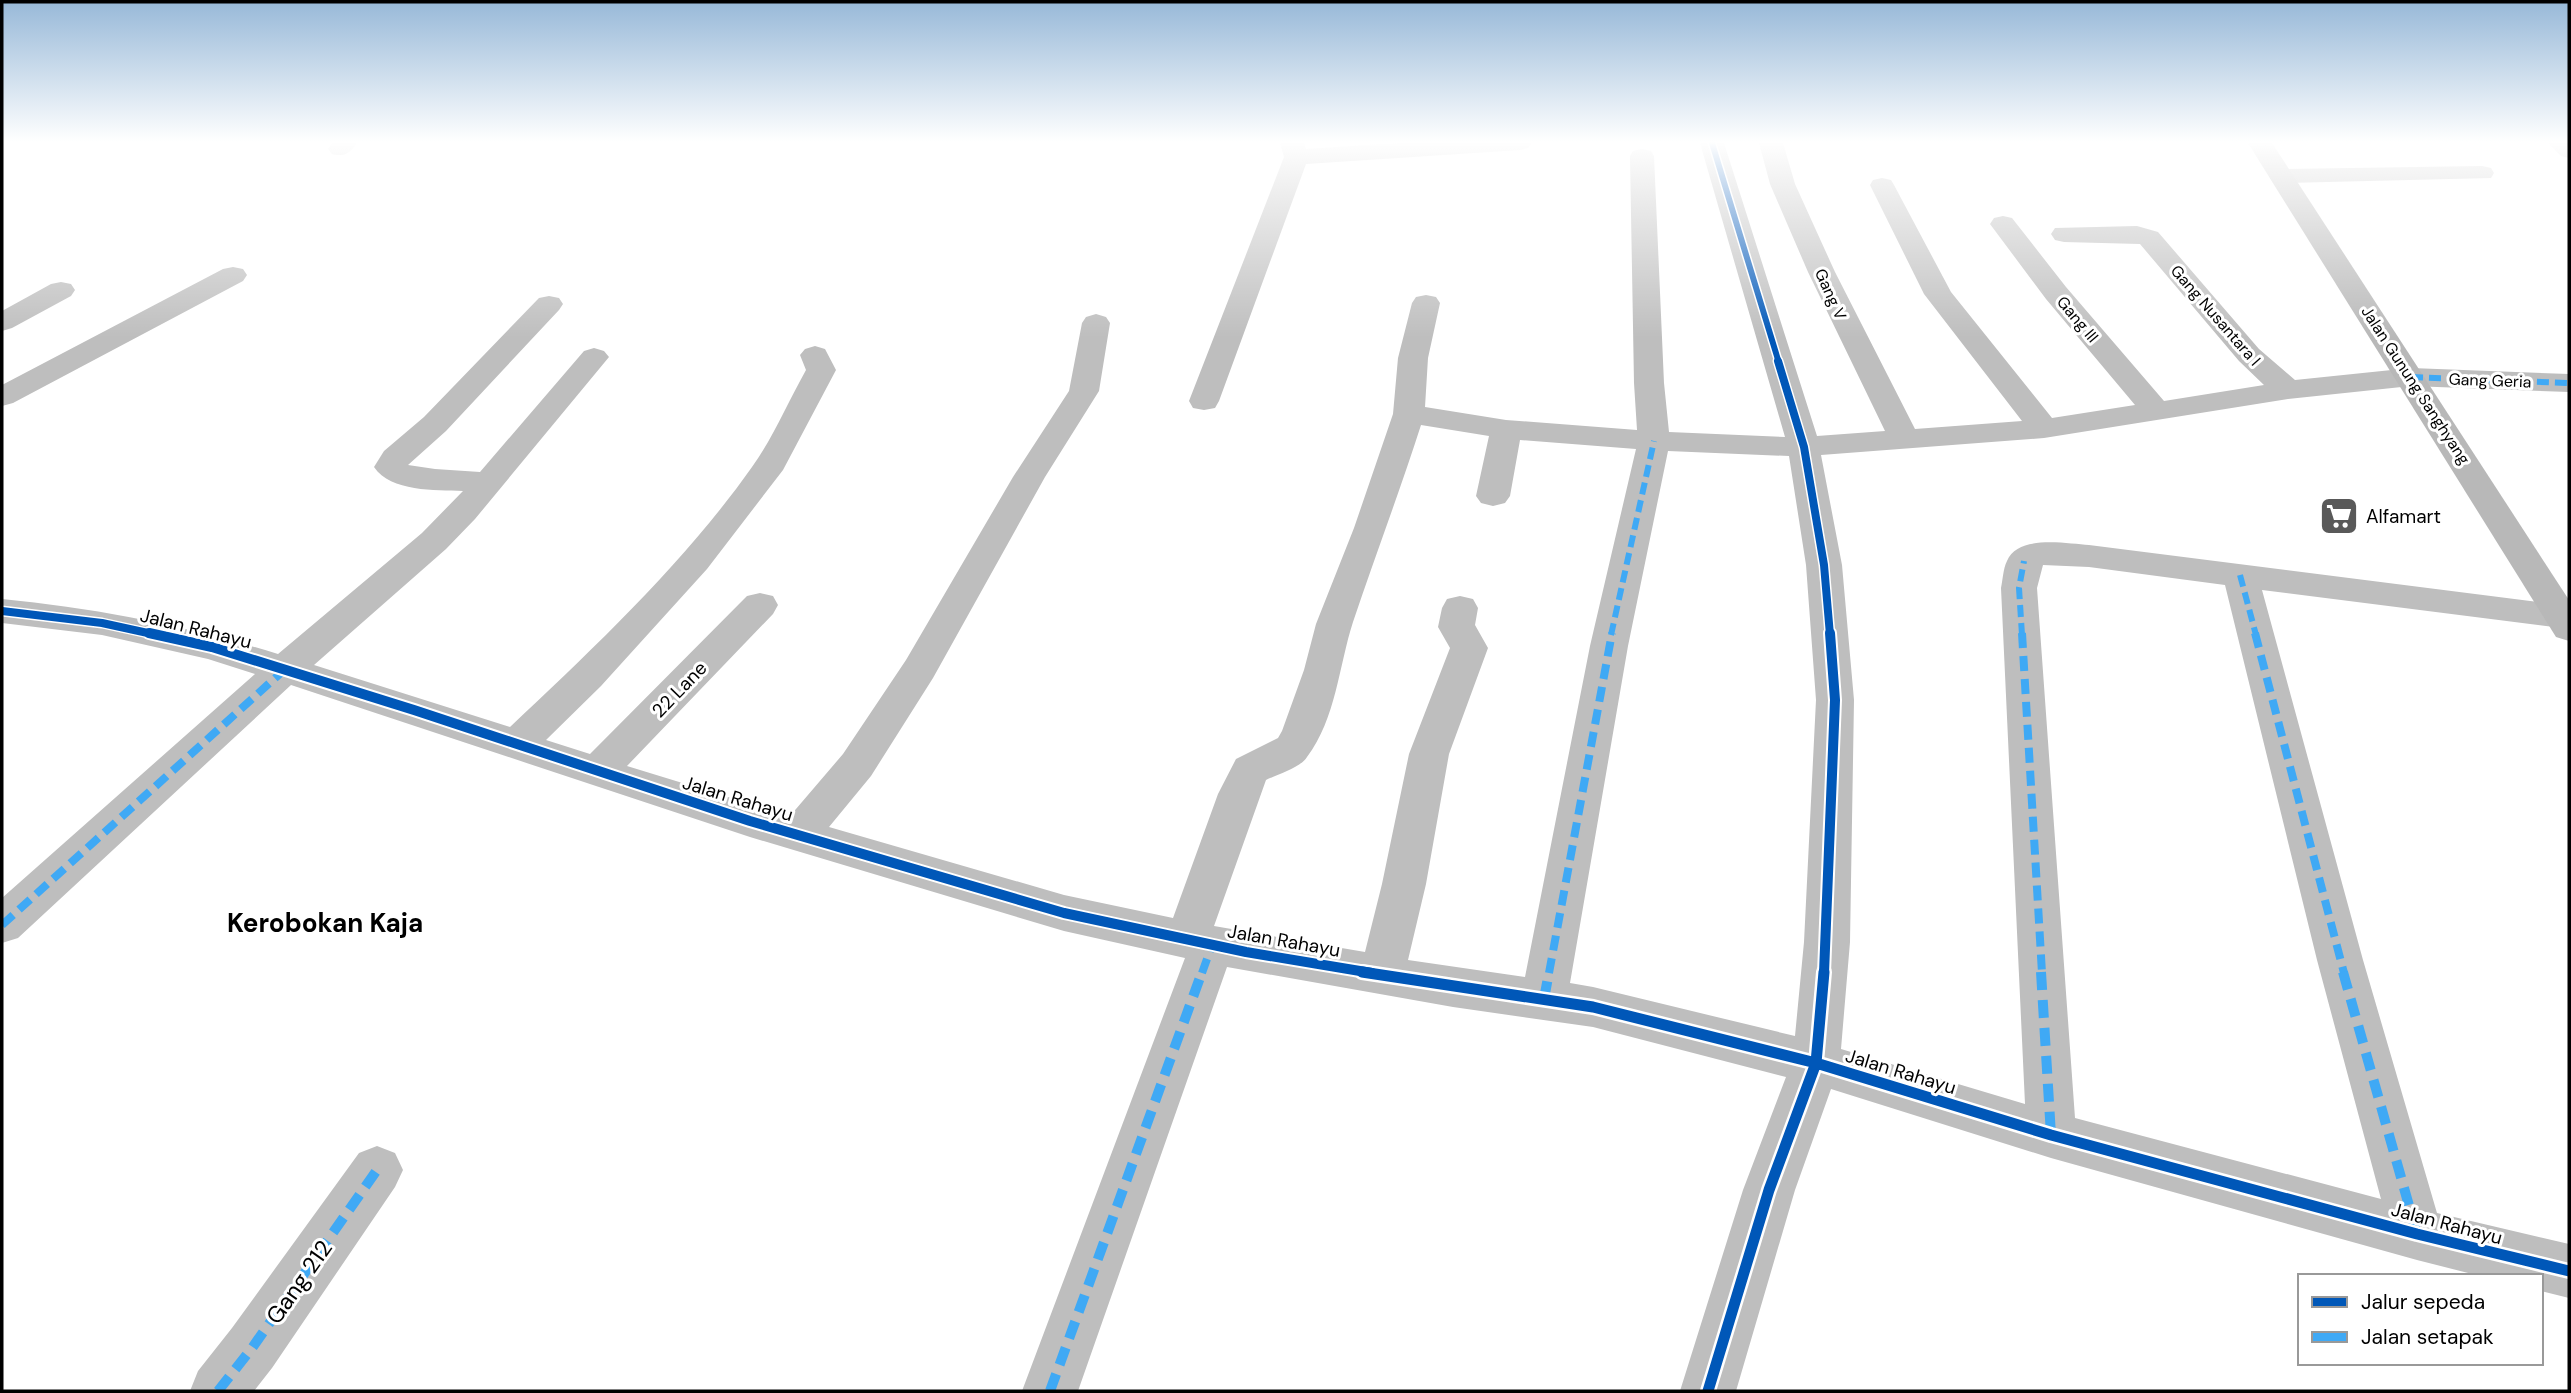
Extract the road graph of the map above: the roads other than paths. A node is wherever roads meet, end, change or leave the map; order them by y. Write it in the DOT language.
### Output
graph roads {
  1 [pos="1273,208"];
  2 [pos="1644,208"];
  3 [pos="1731,208"];
  4 [pos="1790,208"];
  5 [pos="1894,208"];
  6 [pos="2302,208"];
  7 [pos="2003,223"];
  8 [pos="2064,234"];
  9 [pos="233,275"];
  10 [pos="61,290"];
  11 [pos="1426,303"];
  12 [pos="550,304"];
  13 [pos="2,322"];
  14 [pos="1096,323"];
  15 [pos="815,355"];
  16 [pos="594,357"];
  17 [pos="2412,377"];
  18 [pos="2569,383"];
  19 [pos="2288,390"];
  20 [pos="2,397"];
  21 [pos="1204,401"];
  22 [pos="2156,411"];
  23 [pos="1409,414"];
  24 [pos="1506,429"];
  25 [pos="2044,429"];
  26 [pos="1905,440"];
  27 [pos="1654,441"];
  28 [pos="1804,447"];
  29 [pos="486,482"];
  30 [pos="1493,496"];
  31 [pos="2240,575"];
  32 [pos="760,605"];
  33 [pos="1460,608"];
  34 [pos="9,619"];
  35 [pos="2565,622"];
  36 [pos="284,670"];
  37 [pos="517,744"];
  38 [pos="597,772"];
  39 [pos="799,835"];
  40 [pos="2,925"];
  41 [pos="1200,942"];
  42 [pos="1382,975"];
  43 [pos="1544,999"];
  44 [pos="1816,1063"];
  45 [pos="2052,1135"];
  46 [pos="377,1170"];
  47 [pos="2417,1234"];
  48 [pos="2569,1271"];
  49 [pos="218,1391"];
  50 [pos="1050,1391"];
  51 [pos="1708,1391"];
  1 -- 21 [label="street"];
  2 -- 27 [label="street"];
  3 -- 28 [label="street"];
  4 -- 26 [label="street, Gang V"];
  5 -- 25 [label="street"];
  6 -- 17 [label="main road, Jalan Gunung Sanghyang"];
  7 -- 22 [label="street, Gang III"];
  8 -- 19 [label="street, Gang Nusantara I"];
  9 -- 20 [label="street"];
  10 -- 13 [label="street"];
  11 -- 23 [label="street"];
  12 -- 29 [label="street"];
  14 -- 39 [label="street"];
  15 -- 37 [label="street"];
  16 -- 29 [label="street"];
  17 -- 18 [label="street, Gang Geria"];
  17 -- 19 [label="street, Gang Geria"];
  17 -- 35 [label="main road, Jalan Gunung Sanghyang"];
  19 -- 22 [label="street, Gang Geria"];
  22 -- 25 [label="street, Gang Geria"];
  23 -- 24 [label="street, Gang Geria"];
  23 -- 41 [label="street"];
  24 -- 27 [label="street, Gang Geria"];
  24 -- 30 [label="street"];
  25 -- 26 [label="street, Gang Geria"];
  26 -- 28 [label="street, Gang Geria"];
  27 -- 28 [label="street, Gang Geria"];
  27 -- 43 [label="street"];
  28 -- 44 [label="street"];
  29 -- 36 [label="street"];
  31 -- 35 [label="street"];
  31 -- 45 [label="street"];
  31 -- 47 [label="street"];
  32 -- 38 [label="street, 22 Lane"];
  33 -- 42 [label="street"];
  34 -- 36 [label="street, Jalan Rahayu"];
  36 -- 37 [label="street, Jalan Rahayu"];
  36 -- 40 [label="street"];
  37 -- 38 [label="street, Jalan Rahayu"];
  38 -- 39 [label="street, Jalan Rahayu"];
  39 -- 41 [label="street, Jalan Rahayu"];
  41 -- 42 [label="street, Jalan Rahayu"];
  41 -- 50 [label="street"];
  42 -- 43 [label="street, Jalan Rahayu"];
  43 -- 44 [label="street, Jalan Rahayu"];
  44 -- 45 [label="street, Jalan Rahayu"];
  44 -- 51 [label="street"];
  45 -- 47 [label="street, Jalan Rahayu"];
  46 -- 49 [label="street, Gang 212"];
  47 -- 48 [label="street, Jalan Rahayu"];
}
